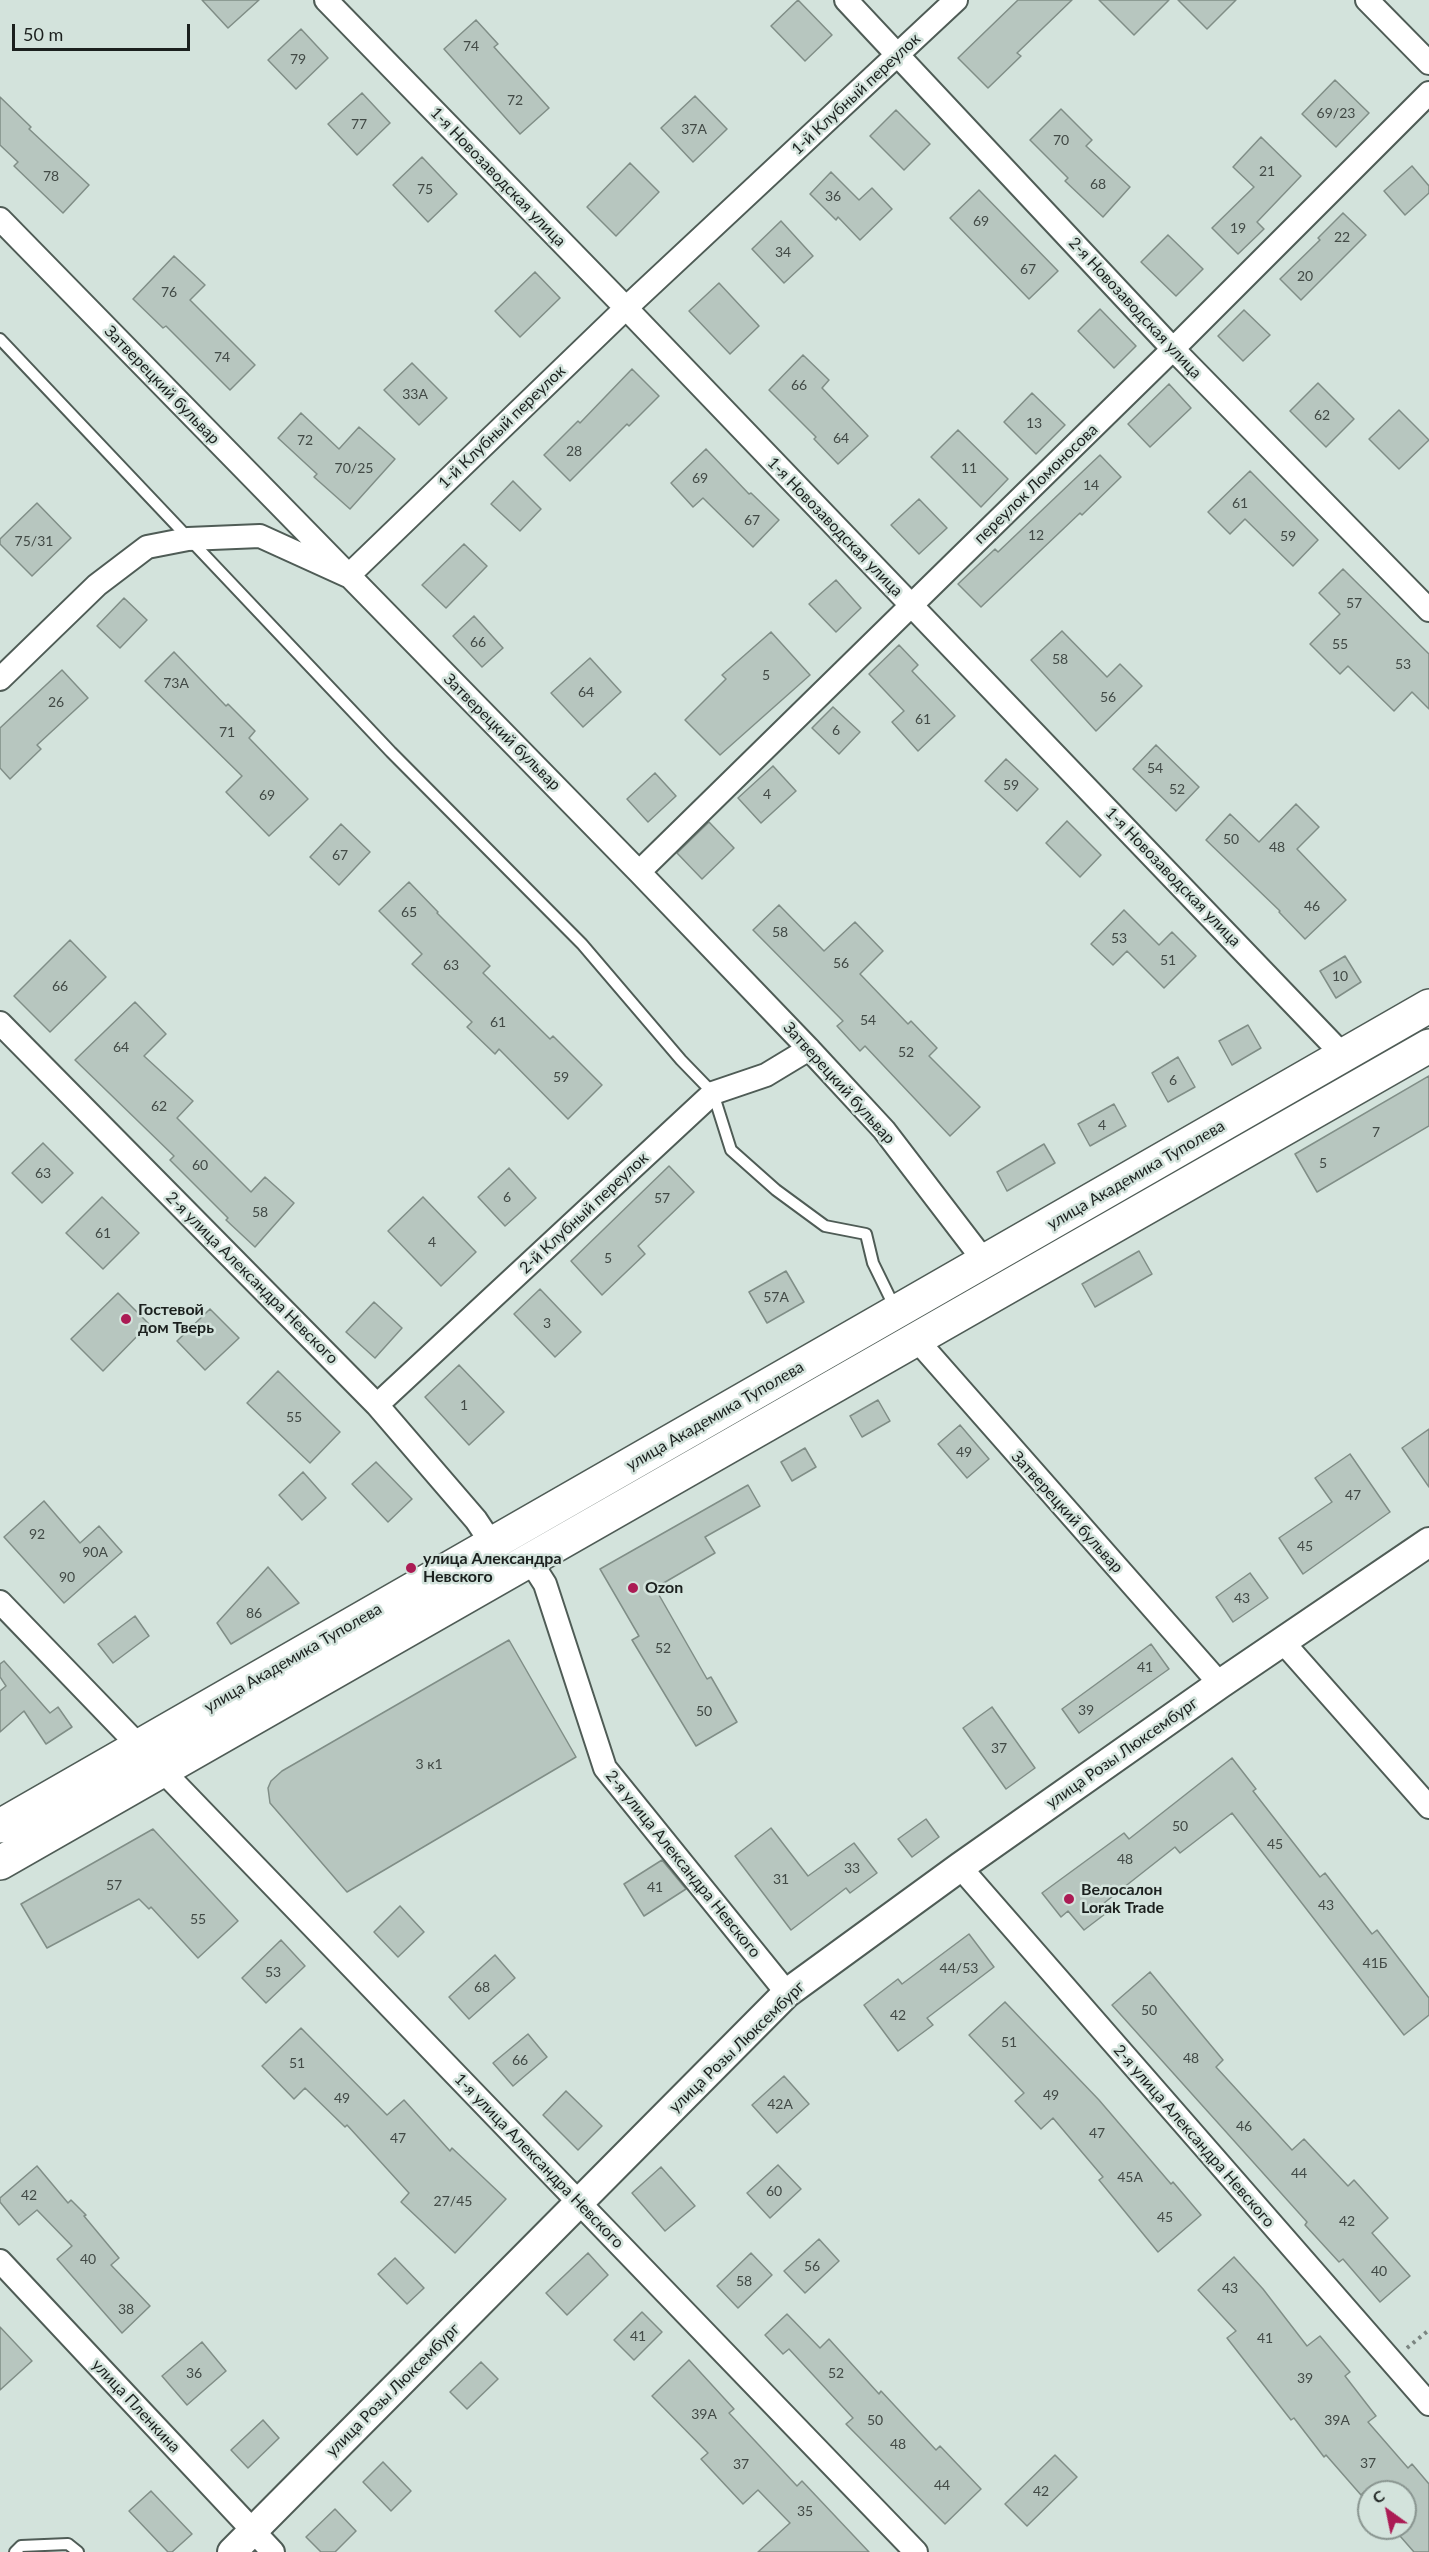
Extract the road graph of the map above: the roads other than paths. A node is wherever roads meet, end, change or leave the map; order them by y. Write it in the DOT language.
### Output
graph roads {
  1 [pos="326,0"];
  2 [pos="846,0"];
  3 [pos="956,0"];
  4 [pos="1367,0"];
  5 [pos="899,55"];
  6 [pos="1429,63"];
  7 [pos="1429,93"];
  8 [pos="0,219"];
  9 [pos="626,308"];
  10 [pos="0,339"];
  11 [pos="1173,349"];
  12 [pos="188,539"];
  13 [pos="348,576"];
  14 [pos="911,606"];
  15 [pos="1429,610"];
  16 [pos="0,679"];
  17 [pos="639,872"];
  18 [pos="1429,1006"];
  19 [pos="0,1023"];
  20 [pos="1429,1046"];
  21 [pos="809,1049"];
  22 [pos="1343,1055"];
  23 [pos="713,1093"];
  24 [pos="985,1263"];
  25 [pos="968,1309"];
  26 [pos="897,1312"];
  27 [pos="916,1339"];
  28 [pos="377,1405"];
  29 [pos="1429,1542"];
  30 [pos="492,1544"];
  31 [pos="529,1559"];
  32 [pos="0,1602"];
  33 [pos="1282,1641"];
  34 [pos="1220,1684"];
  35 [pos="176,1725"];
  36 [pos="140,1746"];
  37 [pos="162,1770"];
  38 [pos="1429,1807"];
  39 [pos="0,1826"];
  40 [pos="0,1863"];
  41 [pos="960,1867"];
  42 [pos="787,1993"];
  43 [pos="579,2203"];
  44 [pos="0,2260"];
  45 [pos="1429,2404"];
  46 [pos="253,2531"];
  47 [pos="15,2552"];
  48 [pos="78,2552"];
  49 [pos="232,2552"];
  50 [pos="273,2552"];
  51 [pos="916,2552"];
  1 -- 9 [label="street, 1-я Новозаводская улица"];
  2 -- 5 [label="street, 2-я Новозаводская улица"];
  3 -- 5 [label="street, 1-й Клубный переулок"];
  4 -- 6 [label="street"];
  5 -- 9 [label="street, 1-й Клубный переулок"];
  5 -- 11 [label="street, 2-я Новозаводская улица"];
  7 -- 11 [label="street, переулок Ломоносова"];
  8 -- 13 [label="street, Затверецкий бульвар"];
  9 -- 13 [label="street, 1-й Клубный переулок"];
  9 -- 14 [label="street, 1-я Новозаводская улица"];
  10 -- 12 [label="lane"];
  11 -- 14 [label="street, переулок Ломоносова"];
  11 -- 15 [label="street, 2-я Новозаводская улица"];
  12 -- 13 [label="street"];
  12 -- 16 [label="street"];
  12 -- 23 [label="lane"];
  13 -- 17 [label="street, Затверецкий бульвар"];
  14 -- 17 [label="street, переулок Ломоносова"];
  14 -- 22 [label="street, 1-я Новозаводская улица"];
  17 -- 21 [label="street, Затверецкий бульвар"];
  18 -- 22 [label="main road, улица Академика Туполева"];
  19 -- 28 [label="street, 2-я улица Александра Невского"];
  20 -- 25 [label="main road, улица Академика Туполева"];
  21 -- 23 [label="street, 2-й Клубный переулок"];
  21 -- 24 [label="street, Затверецкий бульвар"];
  22 -- 24 [label="main road, улица Академика Туполева"];
  23 -- 26 [label="lane"];
  23 -- 28 [label="street, 2-й Клубный переулок"];
  24 -- 25 [label="main road"];
  24 -- 26 [label="main road, улица Академика Туполева"];
  25 -- 27 [label="main road, улица Академика Туполева"];
  26 -- 30 [label="main road, улица Академика Туполева"];
  27 -- 31 [label="main road, улица Академика Туполева"];
  27 -- 34 [label="street, Затверецкий бульвар"];
  28 -- 30 [label="street, 2-я улица Александра Невского"];
  29 -- 33 [label="street, улица Розы Люксембург"];
  30 -- 35 [label="main road, улица Академика Туполева"];
  31 -- 37 [label="main road, улица Академика Туполева"];
  31 -- 42 [label="street, 2-я улица Александра Невского"];
  32 -- 36 [label="street"];
  33 -- 34 [label="street, улица Розы Люксембург"];
  33 -- 38 [label="street"];
  34 -- 41 [label="street, улица Розы Люксембург"];
  35 -- 36 [label="main road, улица Академика Туполева"];
  35 -- 37 [label="main road"];
  36 -- 39 [label="main road, улица Академика Туполева"];
  37 -- 40 [label="main road, улица Академика Туполева"];
  37 -- 43 [label="street, 1-я улица Александра Невского"];
  41 -- 42 [label="street, улица Розы Люксембург"];
  41 -- 45 [label="street, 2-я улица Александра Невского"];
  42 -- 43 [label="street, улица Розы Люксембург"];
  43 -- 46 [label="street, улица Розы Люксембург"];
  43 -- 51 [label="street, 1-я улица Александра Невского"];
  44 -- 46 [label="street, улица Пленкина"];
  46 -- 49 [label="street, улица Розы Люксембург"];
  46 -- 50 [label="street, улица Пленкина"];
  47 -- 48 [label="lane"];
}
